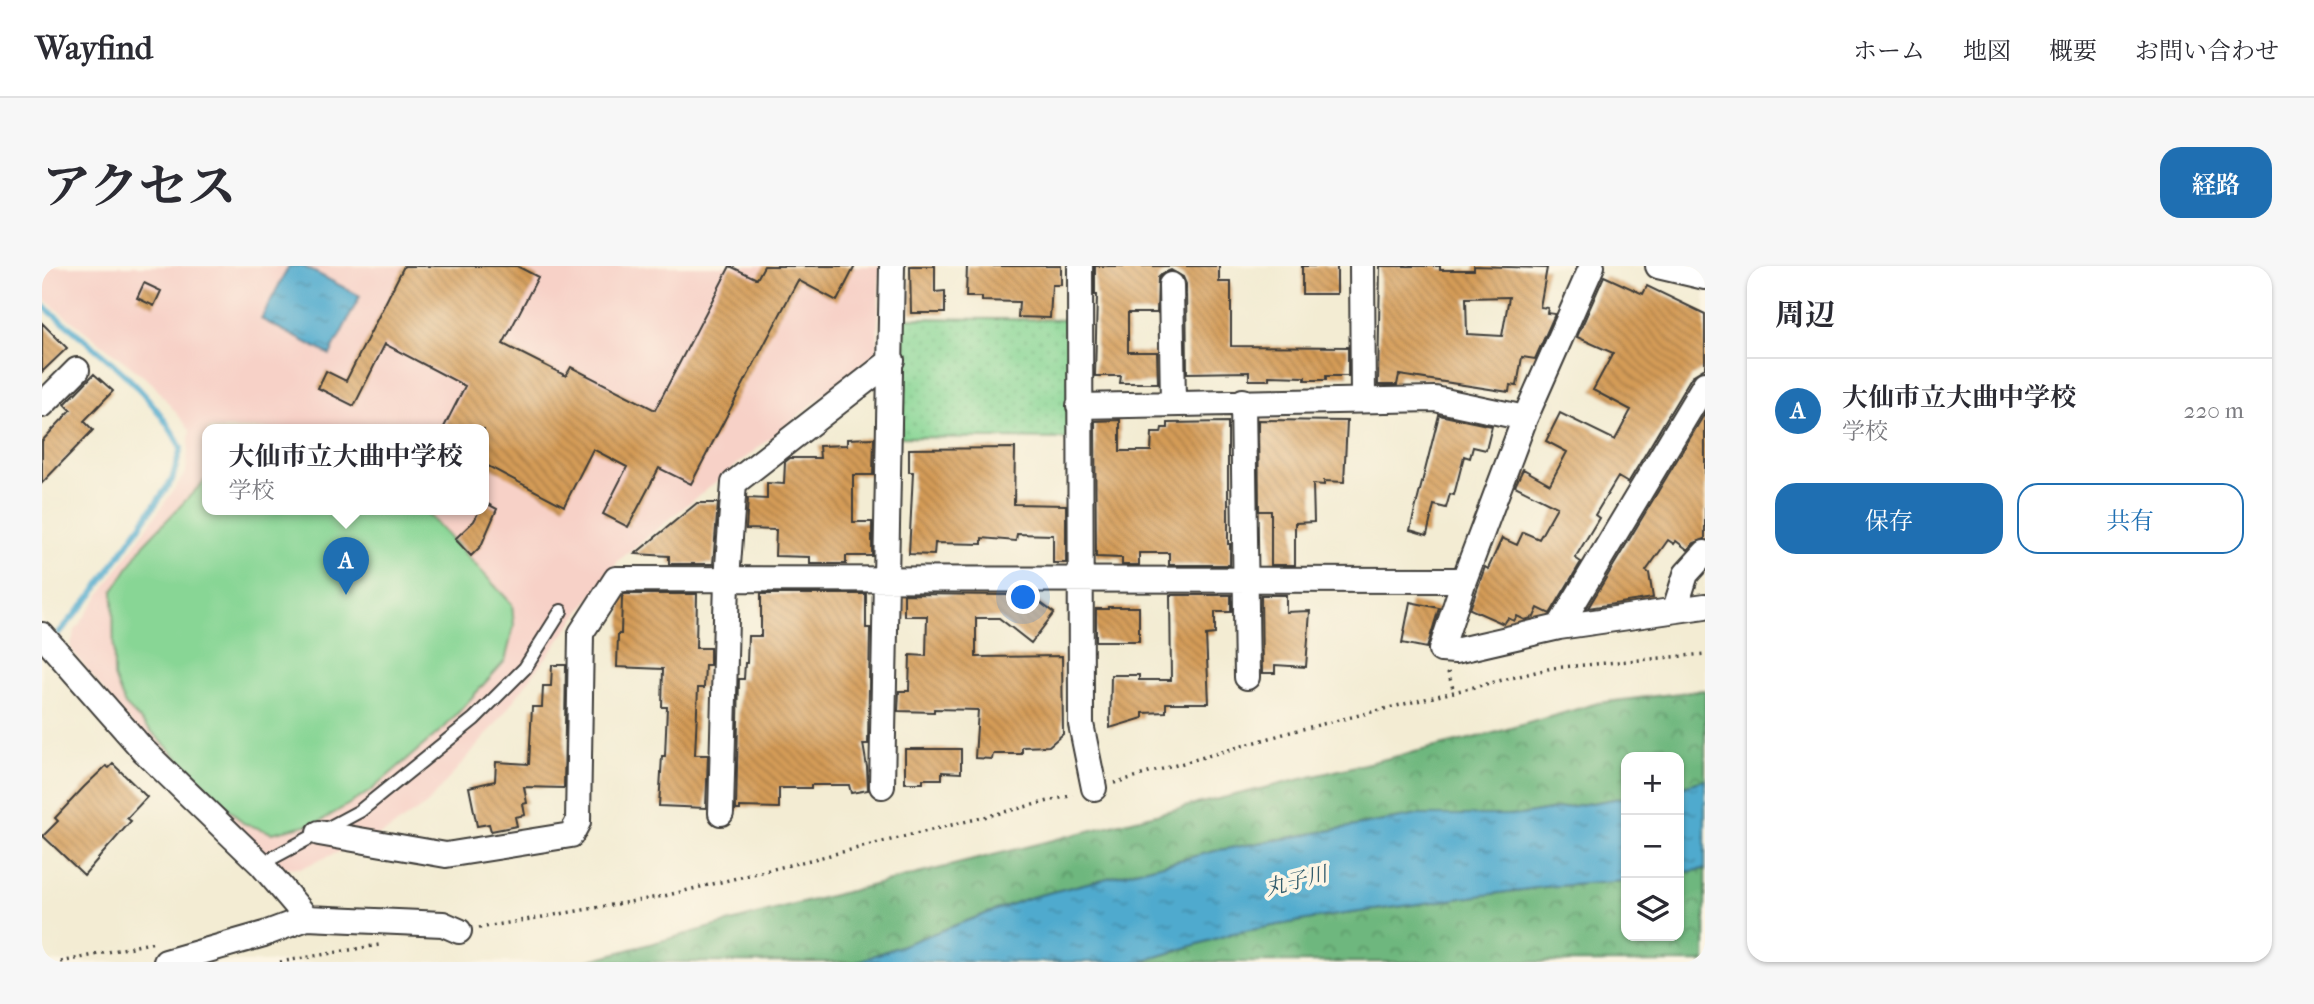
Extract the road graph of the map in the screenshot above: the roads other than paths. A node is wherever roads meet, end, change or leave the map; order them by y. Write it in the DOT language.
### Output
graph roads {
  1 [pos="892,266"];
  2 [pos="1080,266"];
  3 [pos="1362,266"];
  4 [pos="1592,266"];
  5 [pos="1658,266"];
  6 [pos="1705,277"];
  7 [pos="1171,285"];
  8 [pos="892,360"];
  9 [pos="77,370"];
  10 [pos="1705,384"];
  11 [pos="1363,400"];
  12 [pos="1242,401"];
  13 [pos="1173,402"];
  14 [pos="42,405"];
  15 [pos="1079,406"];
  16 [pos="1525,418"];
  17 [pos="1705,553"];
  18 [pos="727,579"];
  19 [pos="887,579"];
  20 [pos="1080,580"];
  21 [pos="1464,580"];
  22 [pos="1246,581"];
  23 [pos="1705,606"];
  24 [pos="1675,609"];
  25 [pos="561,611"];
  26 [pos="1559,627"];
  27 [pos="42,635"];
  28 [pos="1247,677"];
  29 [pos="882,786"];
  30 [pos="1094,789"];
  31 [pos="722,813"];
  32 [pos="319,833"];
  33 [pos="261,864"];
  34 [pos="307,918"];
  35 [pos="460,931"];
  36 [pos="166,962"];
  1 -- 8 [label="street"];
  2 -- 15 [label="street"];
  3 -- 11 [label="street"];
  4 -- 16 [label="street"];
  5 -- 6 [label="street"];
  7 -- 13 [label="street"];
  8 -- 18 [label="street"];
  8 -- 19 [label="street"];
  9 -- 14 [label="street"];
  10 -- 26 [label="street"];
  11 -- 12 [label="street"];
  11 -- 16 [label="street"];
  12 -- 13 [label="street"];
  12 -- 22 [label="street"];
  13 -- 15 [label="street"];
  15 -- 20 [label="street"];
  16 -- 21 [label="street"];
  17 -- 24 [label="street"];
  18 -- 19 [label="street"];
  18 -- 31 [label="street"];
  18 -- 32 [label="street"];
  19 -- 20 [label="street"];
  19 -- 29 [label="street"];
  20 -- 22 [label="street"];
  20 -- 30 [label="street"];
  21 -- 22 [label="street"];
  21 -- 26 [label="street"];
  22 -- 28 [label="street"];
  23 -- 24 [label="street"];
  24 -- 26 [label="street"];
  25 -- 32 [label="lane"];
  27 -- 33 [label="street"];
  32 -- 33 [label="lane"];
  33 -- 34 [label="street"];
  34 -- 35 [label="street"];
  34 -- 36 [label="street"];
}
